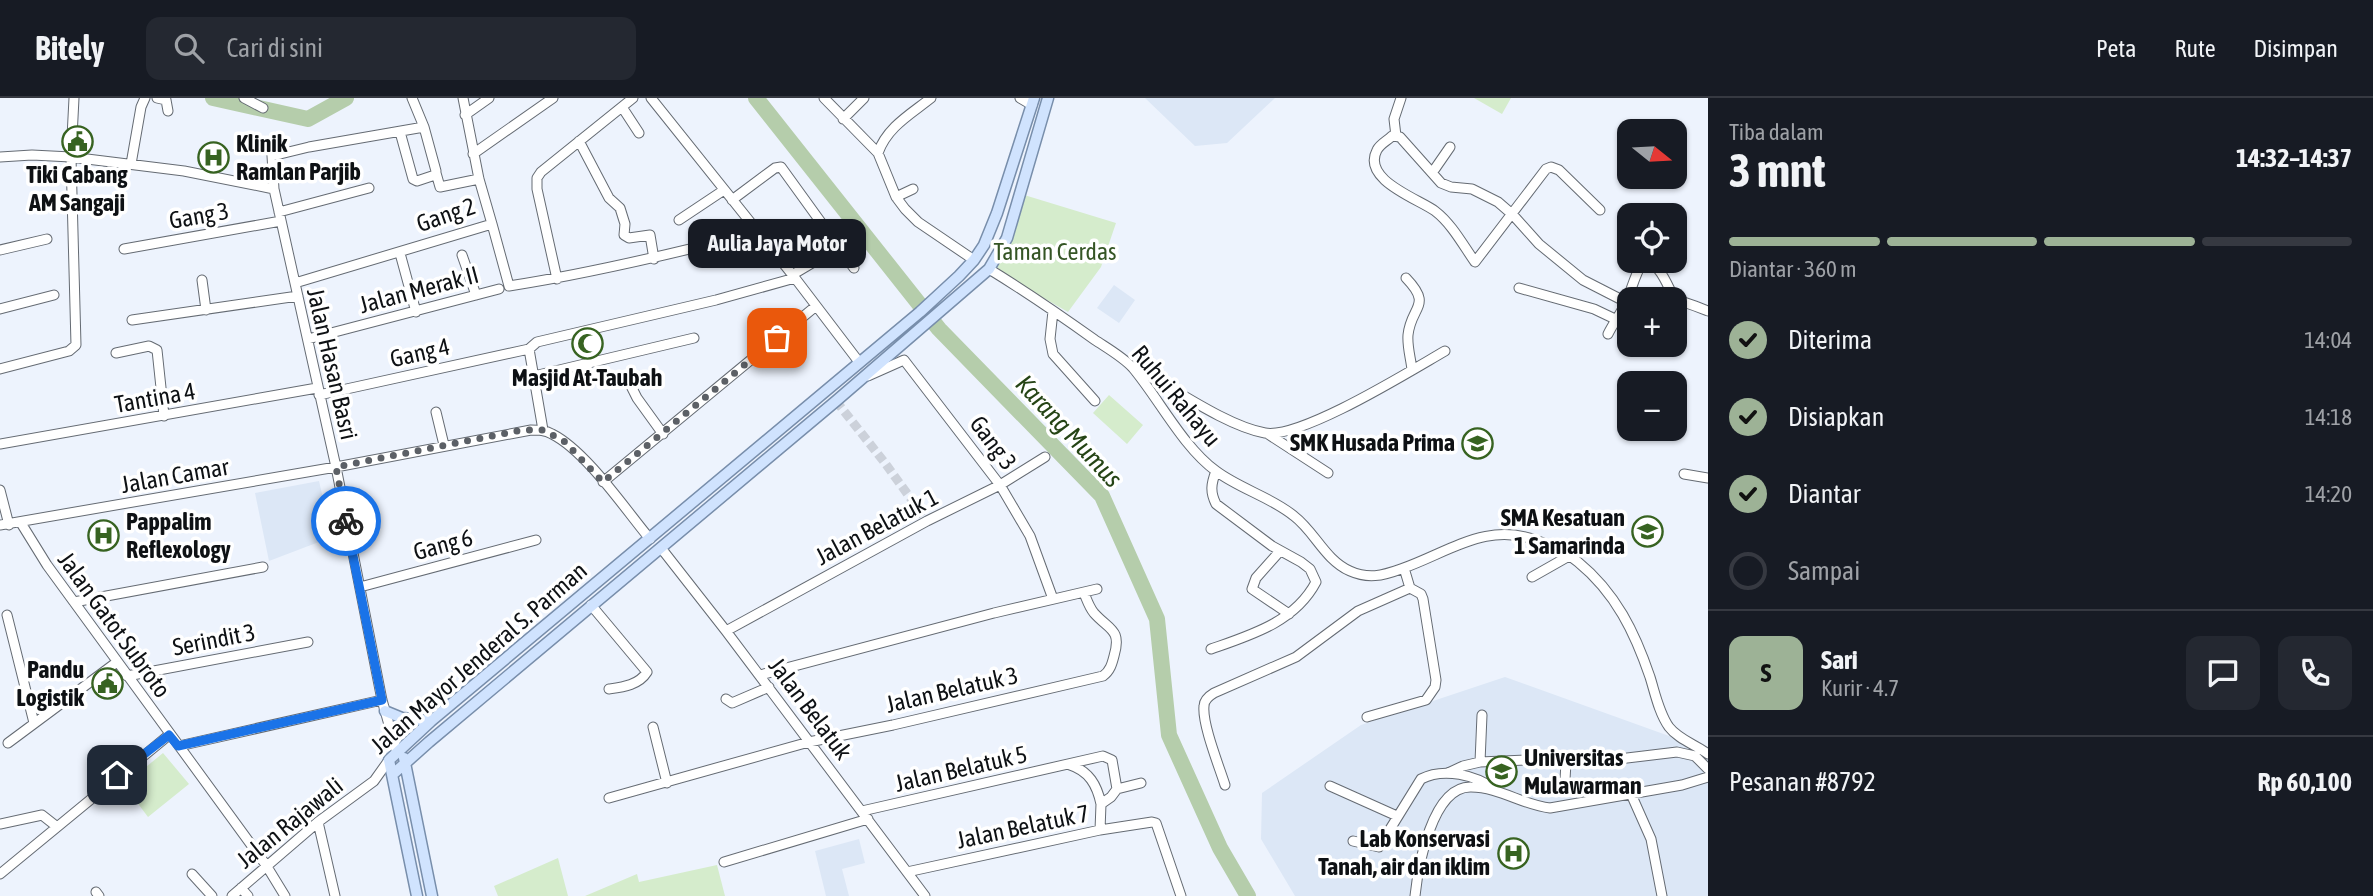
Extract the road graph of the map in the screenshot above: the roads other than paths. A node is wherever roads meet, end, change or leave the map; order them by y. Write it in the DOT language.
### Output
graph roads {
  1 [pos="74,98"];
  2 [pos="145,98"];
  3 [pos="157,98"];
  4 [pos="244,98"];
  5 [pos="412,98"];
  6 [pos="463,98"];
  7 [pos="489,98"];
  8 [pos="553,98"];
  9 [pos="633,98"];
  10 [pos="651,98"];
  11 [pos="824,98"];
  12 [pos="864,98"];
  13 [pos="932,98"];
  14 [pos="1020,98"];
  15 [pos="1048,98"];
  16 [pos="1401,98"];
  17 [pos="1033,102"];
  18 [pos="622,107"];
  19 [pos="263,108"];
  20 [pos="168,111"];
  21 [pos="465,115"];
  22 [pos="843,119"];
  23 [pos="424,127"];
  24 [pos="400,132"];
  25 [pos="639,132"];
  26 [pos="1396,136"];
  27 [pos="579,141"];
  28 [pos="1450,147"];
  29 [pos="878,153"];
  30 [pos="474,154"];
  31 [pos="0,157"];
  32 [pos="71,157"];
  33 [pos="131,164"];
  34 [pos="436,173"];
  35 [pos="1432,173"];
  36 [pos="479,179"];
  37 [pos="369,188"];
  38 [pos="274,189"];
  39 [pos="913,189"];
  40 [pos="724,190"];
  41 [pos="896,197"];
  42 [pos="732,200"];
  43 [pos="1600,210"];
  44 [pos="997,213"];
  45 [pos="1513,215"];
  46 [pos="280,216"];
  47 [pos="1014,217"];
  48 [pos="679,220"];
  49 [pos="492,224"];
  50 [pos="758,232"];
  51 [pos="47,239"];
  52 [pos="839,247"];
  53 [pos="124,249"];
  54 [pos="0,250"];
  55 [pos="462,255"];
  56 [pos="401,257"];
  57 [pos="654,259"];
  58 [pos="974,260"];
  59 [pos="854,268"];
  60 [pos="994,272"];
  61 [pos="793,276"];
  62 [pos="1406,278"];
  63 [pos="557,279"];
  64 [pos="202,280"];
  65 [pos="295,283"];
  66 [pos="1634,287"];
  67 [pos="1668,287"];
  68 [pos="1519,288"];
  69 [pos="499,289"];
  70 [pos="54,295"];
  71 [pos="476,295"];
  72 [pos="1617,295"];
  73 [pos="298,296"];
  74 [pos="1687,303"];
  75 [pos="816,306"];
  76 [pos="0,309"];
  77 [pos="206,310"];
  78 [pos="1053,311"];
  79 [pos="1708,311"];
  80 [pos="416,312"];
  81 [pos="1617,317"];
  82 [pos="1615,319"];
  83 [pos="132,320"];
  84 [pos="1608,334"];
  85 [pos="694,338"];
  86 [pos="308,339"];
  87 [pos="529,349"];
  88 [pos="1444,351"];
  89 [pos="116,352"];
  90 [pos="859,362"];
  91 [pos="1131,366"];
  92 [pos="0,369"];
  93 [pos="1412,370"];
  94 [pos="534,376"];
  95 [pos="864,377"];
  96 [pos="630,384"];
  97 [pos="318,392"];
  98 [pos="1095,401"];
  99 [pos="436,412"];
  100 [pos="164,416"];
  101 [pos="543,430"];
  102 [pos="1266,433"];
  103 [pos="663,434"];
  104 [pos="0,444"];
  105 [pos="444,445"];
  106 [pos="1045,457"];
  107 [pos="336,467"];
  108 [pos="1216,471"];
  109 [pos="1328,473"];
  110 [pos="1684,474"];
  111 [pos="1708,478"];
  112 [pos="603,482"];
  113 [pos="1000,485"];
  114 [pos="0,489"];
  115 [pos="20,523"];
  116 [pos="5,525"];
  117 [pos="650,538"];
  118 [pos="536,540"];
  119 [pos="661,548"];
  120 [pos="1280,551"];
  121 [pos="1569,556"];
  122 [pos="263,566"];
  123 [pos="1404,568"];
  124 [pos="1532,577"];
  125 [pos="360,587"];
  126 [pos="1410,588"];
  127 [pos="1097,589"];
  128 [pos="1084,593"];
  129 [pos="583,595"];
  130 [pos="1053,599"];
  131 [pos="74,602"];
  132 [pos="591,605"];
  133 [pos="1289,614"];
  134 [pos="7,615"];
  135 [pos="726,631"];
  136 [pos="308,642"];
  137 [pos="1211,649"];
  138 [pos="117,662"];
  139 [pos="760,675"];
  140 [pos="127,676"];
  141 [pos="769,687"];
  142 [pos="609,689"];
  143 [pos="726,699"];
  144 [pos="384,705"];
  145 [pos="1482,715"];
  146 [pos="1367,717"];
  147 [pos="431,721"];
  148 [pos="34,723"];
  149 [pos="653,727"];
  150 [pos="169,735"];
  151 [pos="809,741"];
  152 [pos="8,743"];
  153 [pos="178,746"];
  154 [pos="396,754"];
  155 [pos="1708,754"];
  156 [pos="1480,762"];
  157 [pos="1566,762"];
  158 [pos="405,764"];
  159 [pos="1069,764"];
  160 [pos="1708,769"];
  161 [pos="1446,774"];
  162 [pos="392,775"];
  163 [pos="1708,777"];
  164 [pos="1565,780"];
  165 [pos="374,781"];
  166 [pos="667,783"];
  167 [pos="1141,783"];
  168 [pos="1225,785"];
  169 [pos="1330,786"];
  170 [pos="1117,789"];
  171 [pos="1497,791"];
  172 [pos="1631,794"];
  173 [pos="609,798"];
  174 [pos="1101,804"];
  175 [pos="865,815"];
  176 [pos="1397,816"];
  177 [pos="318,822"];
  178 [pos="0,824"];
  179 [pos="56,826"];
  180 [pos="1100,830"];
  181 [pos="1353,841"];
  182 [pos="724,862"];
  183 [pos="266,865"];
  184 [pos="907,872"];
  185 [pos="0,874"];
  186 [pos="192,874"];
  187 [pos="241,888"];
  188 [pos="212,896"];
  189 [pos="232,896"];
  190 [pos="248,896"];
  191 [pos="285,896"];
  192 [pos="335,896"];
  193 [pos="417,896"];
  194 [pos="432,896"];
  195 [pos="925,896"];
  196 [pos="1181,896"];
  197 [pos="1415,896"];
  198 [pos="1662,896"];
  1 -- 32 [label="street"];
  2 -- 33 [label="street"];
  3 -- 20 [label="street"];
  4 -- 19 [label="street"];
  5 -- 23 [label="street"];
  6 -- 21 [label="street, Gang 2"];
  7 -- 21 [label="street"];
  8 -- 30 [label="street"];
  9 -- 18 [label="street"];
  10 -- 40 [label="street"];
  11 -- 22 [label="street"];
  12 -- 22 [label="street"];
  13 -- 29 [label="street"];
  14 -- 17 [label="street"];
  15 -- 47 [label="main road, Jalan Mayor Jenderal S. Parman"];
  16 -- 26 [label="street"];
  17 -- 44 [label="main road, Jalan Mayor Jenderal S. Parman"];
  18 -- 25 [label="street"];
  18 -- 27 [label="street"];
  21 -- 30 [label="street, Gang 2"];
  22 -- 29 [label="street"];
  23 -- 24 [label="street"];
  23 -- 34 [label="street"];
  24 -- 34 [label="street"];
  24 -- 38 [label="street, Jalan Hasan Basri"];
  26 -- 35 [label="street"];
  26 -- 45 [label="street"];
  27 -- 57 [label="street"];
  27 -- 63 [label="street"];
  28 -- 35 [label="street"];
  29 -- 41 [label="street"];
  30 -- 36 [label="street, Gang 2"];
  31 -- 32 [label="street"];
  32 -- 33 [label="street"];
  32 -- 92 [label="street"];
  33 -- 38 [label="street"];
  34 -- 36 [label="street"];
  35 -- 45 [label="street"];
  36 -- 49 [label="street, Gang 2"];
  37 -- 46 [label="street, Gang 3"];
  38 -- 46 [label="street, Jalan Hasan Basri"];
  39 -- 41 [label="street"];
  40 -- 42 [label="street"];
  40 -- 48 [label="street"];
  41 -- 58 [label="street"];
  42 -- 50 [label="street"];
  42 -- 52 [label="street"];
  43 -- 45 [label="street"];
  44 -- 47 [label="main road"];
  44 -- 58 [label="main road, Jalan Mayor Jenderal S. Parman"];
  45 -- 72 [label="street"];
  46 -- 53 [label="street, Gang 3"];
  46 -- 65 [label="street, Jalan Hasan Basri"];
  47 -- 60 [label="main road, Jalan Mayor Jenderal S. Parman"];
  49 -- 63 [label="street"];
  49 -- 65 [label="street, Gang 2"];
  50 -- 57 [label="street"];
  50 -- 61 [label="street"];
  51 -- 54 [label="street"];
  52 -- 59 [label="street"];
  52 -- 61 [label="street, Gang 4"];
  55 -- 71 [label="street"];
  56 -- 80 [label="street"];
  57 -- 63 [label="street"];
  58 -- 90 [label="main road, Jalan Mayor Jenderal S. Parman"];
  60 -- 78 [label="street, Ruhui Rahayu"];
  60 -- 95 [label="main road, Jalan Mayor Jenderal S. Parman"];
  61 -- 75 [label="street"];
  61 -- 87 [label="street, Gang 4"];
  62 -- 93 [label="street"];
  64 -- 77 [label="street"];
  65 -- 73 [label="street, Jalan Hasan Basri"];
  66 -- 67 [label="street"];
  68 -- 82 [label="street"];
  69 -- 71 [label="street, Jalan Merak II"];
  70 -- 76 [label="street"];
  71 -- 80 [label="street, Jalan Merak II"];
  73 -- 77 [label="street"];
  73 -- 86 [label="street, Jalan Hasan Basri"];
  74 -- 79 [label="street"];
  75 -- 90 [label="street"];
  75 -- 103 [label="street"];
  77 -- 83 [label="street"];
  78 -- 91 [label="street, Ruhui Rahayu"];
  78 -- 98 [label="street"];
  80 -- 86 [label="street, Jalan Merak II"];
  81 -- 82 [label="street"];
  82 -- 84 [label="street"];
  85 -- 94 [label="street"];
  86 -- 97 [label="street, Jalan Hasan Basri"];
  87 -- 94 [label="street"];
  87 -- 97 [label="street, Gang 4"];
  88 -- 93 [label="street"];
  89 -- 100 [label="street"];
  90 -- 117 [label="main road, Jalan Mayor Jenderal S. Parman"];
  91 -- 102 [label="street"];
  91 -- 108 [label="street, Ruhui Rahayu"];
  93 -- 102 [label="street"];
  94 -- 101 [label="street"];
  95 -- 113 [label="street, Gang 3"];
  95 -- 119 [label="main road, Jalan Mayor Jenderal S. Parman"];
  96 -- 103 [label="street"];
  97 -- 100 [label="street, Tantina 4"];
  97 -- 107 [label="street, Jalan Hasan Basri"];
  99 -- 105 [label="street"];
  100 -- 104 [label="street, Tantina 4"];
  101 -- 105 [label="street, Jalan Camar"];
  101 -- 112 [label="street"];
  102 -- 109 [label="street"];
  103 -- 112 [label="street"];
  105 -- 107 [label="street, Jalan Camar"];
  106 -- 113 [label="street, Jalan Belatuk 1"];
  107 -- 115 [label="street, Jalan Camar"];
  107 -- 125 [label="street, Jalan Hasan Basri"];
  108 -- 120 [label="street"];
  108 -- 123 [label="street, Ruhui Rahayu"];
  110 -- 111 [label="street"];
  112 -- 117 [label="street"];
  113 -- 130 [label="street, Gang 3"];
  113 -- 135 [label="street, Jalan Belatuk 1"];
  114 -- 116 [label="street"];
  115 -- 116 [label="street"];
  115 -- 131 [label="street, Jalan Gatot Subroto"];
  117 -- 129 [label="main road, Jalan Mayor Jenderal S. Parman"];
  118 -- 125 [label="street, Gang 6"];
  119 -- 132 [label="main road, Jalan Mayor Jenderal S. Parman"];
  119 -- 135 [label="street, Jalan Belatuk"];
  120 -- 133 [label="street"];
  120 -- 133 [label="street"];
  121 -- 123 [label="street, Ruhui Rahayu"];
  121 -- 124 [label="street"];
  121 -- 155 [label="street, Ruhui Rahayu"];
  122 -- 131 [label="street"];
  123 -- 126 [label="street"];
  125 -- 144 [label="street, Jalan Hasan Basri"];
  126 -- 146 [label="street"];
  126 -- 168 [label="street"];
  127 -- 128 [label="street"];
  128 -- 130 [label="street"];
  128 -- 151 [label="street, Jalan Belatuk 3"];
  129 -- 132 [label="main road"];
  129 -- 147 [label="main road, Jalan Mayor Jenderal S. Parman"];
  130 -- 139 [label="street"];
  131 -- 138 [label="street, Jalan Gatot Subroto"];
  132 -- 142 [label="street"];
  132 -- 158 [label="main road, Jalan Mayor Jenderal S. Parman"];
  133 -- 137 [label="street"];
  134 -- 148 [label="street"];
  135 -- 139 [label="street, Jalan Belatuk"];
  136 -- 140 [label="street, Serindit 3"];
  138 -- 140 [label="street, Jalan Gatot Subroto"];
  138 -- 148 [label="street"];
  139 -- 141 [label="street, Jalan Belatuk"];
  140 -- 150 [label="street, Jalan Gatot Subroto"];
  141 -- 143 [label="street"];
  141 -- 151 [label="street, Jalan Belatuk"];
  144 -- 147 [label="main road"];
  144 -- 153 [label="street"];
  144 -- 154 [label="street, Jalan Hasan Basri"];
  145 -- 156 [label="street"];
  147 -- 154 [label="main road, Jalan Mayor Jenderal S. Parman"];
  148 -- 152 [label="street"];
  149 -- 166 [label="street"];
  150 -- 153 [label="street, Jalan Gatot Subroto"];
  150 -- 179 [label="street"];
  151 -- 166 [label="street, Jalan Belatuk 3"];
  151 -- 175 [label="street, Jalan Belatuk"];
  153 -- 183 [label="street, Jalan Gatot Subroto"];
  154 -- 158 [label="main road"];
  154 -- 162 [label="main road"];
  154 -- 165 [label="street, Jalan Mayor Jenderal S. Parman"];
  156 -- 157 [label="street"];
  156 -- 161 [label="street"];
  157 -- 160 [label="street"];
  157 -- 164 [label="street"];
  158 -- 162 [label="main road, Jalan Mayor Jenderal S. Parman"];
  158 -- 194 [label="main road"];
  159 -- 170 [label="street, Jalan Belatuk 5"];
  159 -- 174 [label="street"];
  159 -- 175 [label="street, Jalan Belatuk 5"];
  161 -- 171 [label="street"];
  161 -- 176 [label="street"];
  162 -- 165 [label="street, Jalan Mayor Jenderal S. Parman"];
  162 -- 193 [label="main road"];
  163 -- 172 [label="street"];
  165 -- 177 [label="street, Jalan Rajawali"];
  166 -- 173 [label="street, Jalan Belatuk 3"];
  167 -- 170 [label="street"];
  169 -- 176 [label="street"];
  170 -- 174 [label="street"];
  171 -- 172 [label="street"];
  171 -- 197 [label="street"];
  172 -- 198 [label="street"];
  174 -- 180 [label="street"];
  175 -- 182 [label="street, Jalan Belatuk 5"];
  175 -- 184 [label="street, Jalan Belatuk"];
  176 -- 181 [label="street"];
  177 -- 183 [label="street, Jalan Rajawali"];
  177 -- 192 [label="street"];
  178 -- 179 [label="street"];
  179 -- 185 [label="street"];
  180 -- 184 [label="street, Jalan Belatuk 7"];
  180 -- 196 [label="street, Jalan Belatuk 7"];
  183 -- 187 [label="street, Jalan Rajawali"];
  183 -- 191 [label="street, Jalan Gatot Subroto"];
  184 -- 195 [label="street, Jalan Belatuk"];
  186 -- 188 [label="street"];
  187 -- 189 [label="street, Jalan Rajawali"];
  187 -- 190 [label="street"];
}
